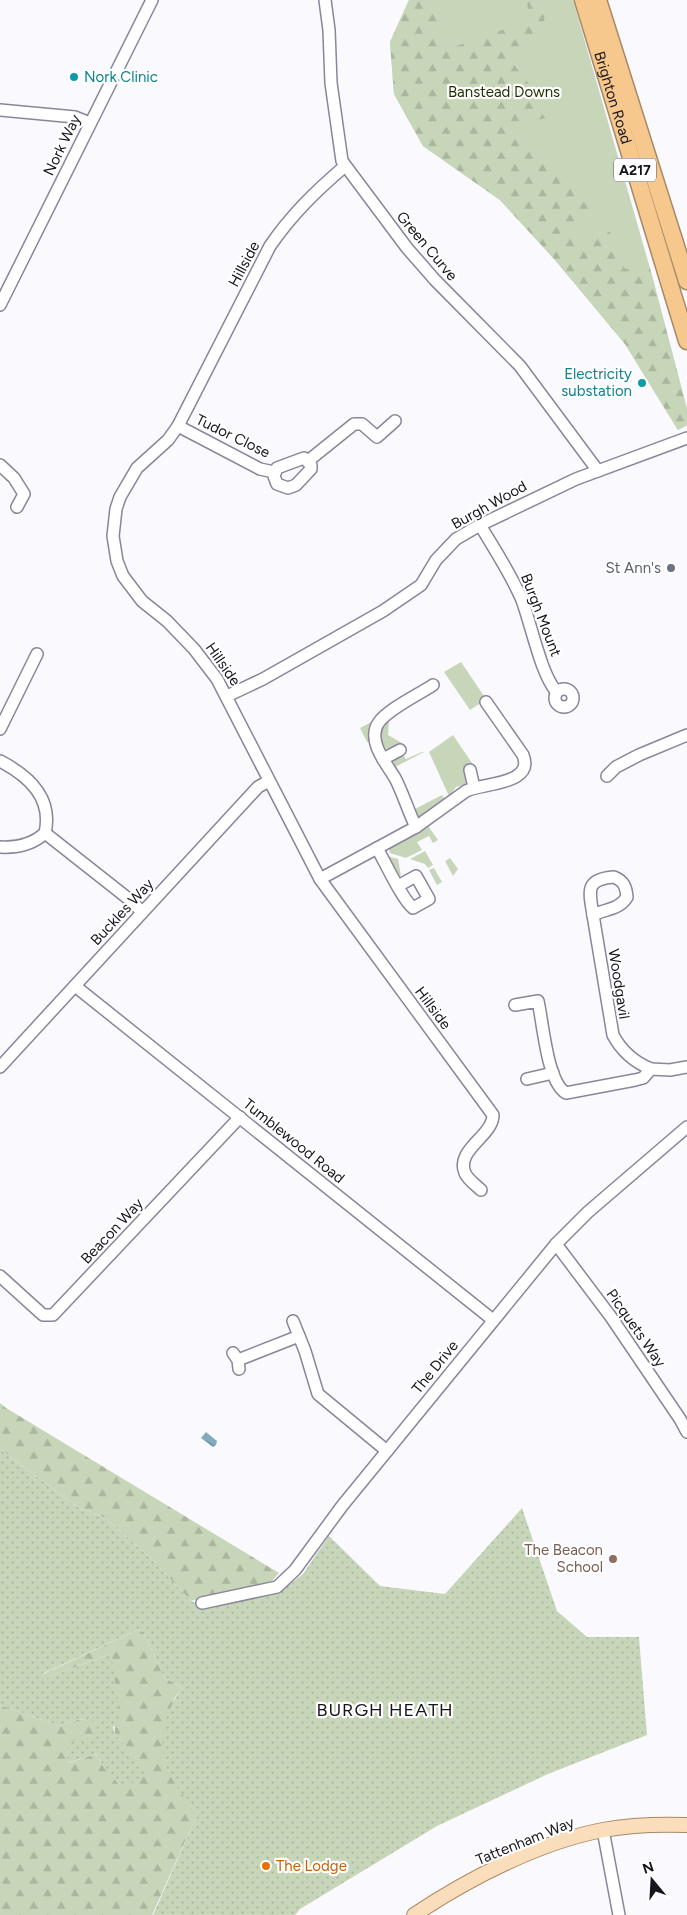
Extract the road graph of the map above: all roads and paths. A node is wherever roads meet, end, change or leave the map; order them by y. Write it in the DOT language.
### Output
graph roads {
  1 [pos="152,0"];
  2 [pos="325,0"];
  3 [pos="583,0"];
  4 [pos="598,0"];
  5 [pos="0,110"];
  6 [pos="90,123"];
  7 [pos="345,166"];
  8 [pos="687,281"];
  9 [pos="0,304"];
  10 [pos="687,341"];
  11 [pos="395,421"];
  12 [pos="178,426"];
  13 [pos="687,438"];
  14 [pos="308,460"];
  15 [pos="0,465"];
  16 [pos="598,471"];
  17 [pos="274,472"];
  18 [pos="17,507"];
  19 [pos="480,525"];
  20 [pos="37,654"];
  21 [pos="433,685"];
  22 [pos="556,691"];
  23 [pos="227,696"];
  24 [pos="486,702"];
  25 [pos="0,729"];
  26 [pos="687,735"];
  27 [pos="400,750"];
  28 [pos="383,759"];
  29 [pos="0,761"];
  30 [pos="470,770"];
  31 [pos="607,776"];
  32 [pos="269,781"];
  33 [pos="474,787"];
  34 [pos="416,827"];
  35 [pos="45,834"];
  36 [pos="0,847"];
  37 [pos="377,848"];
  38 [pos="320,879"];
  39 [pos="398,886"];
  40 [pos="142,912"];
  41 [pos="593,915"];
  42 [pos="75,986"];
  43 [pos="515,1005"];
  44 [pos="0,1067"];
  45 [pos="687,1067"];
  46 [pos="651,1069"];
  47 [pos="554,1078"];
  48 [pos="527,1079"];
  49 [pos="240,1117"];
  50 [pos="687,1127"];
  51 [pos="481,1190"];
  52 [pos="556,1244"];
  53 [pos="0,1276"];
  54 [pos="493,1320"];
  55 [pos="293,1321"];
  56 [pos="299,1336"];
  57 [pos="237,1361"];
  58 [pos="687,1432"];
  59 [pos="386,1450"];
  60 [pos="202,1603"];
  61 [pos="687,1825"];
  62 [pos="603,1830"];
  63 [pos="429,1911"];
  64 [pos="414,1915"];
  65 [pos="619,1915"];
  1 -- 6 [label="street, Nork Way"];
  2 -- 7 [label="street, Green Curve"];
  3 -- 10 [label="highway, Brighton Road / A217"];
  4 -- 8 [label="highway, Brighton Road / A217"];
  5 -- 6 [label="street"];
  6 -- 9 [label="street, Nork Way"];
  7 -- 12 [label="street, Hillside"];
  7 -- 16 [label="street, Green Curve"];
  11 -- 14 [label="street"];
  12 -- 17 [label="street, Tudor Close"];
  12 -- 23 [label="street, Hillside"];
  13 -- 16 [label="street, Burgh Wood"];
  14 -- 17 [label="street, Tudor Close"];
  14 -- 17 [label="street, Tudor Close"];
  15 -- 18 [label="street"];
  16 -- 19 [label="street, Burgh Wood"];
  19 -- 22 [label="street, Burgh Mount"];
  19 -- 23 [label="street, Burgh Wood"];
  20 -- 25 [label="street"];
  21 -- 28 [label="street"];
  23 -- 32 [label="street, Hillside"];
  24 -- 33 [label="street"];
  26 -- 31 [label="street"];
  27 -- 28 [label="street"];
  28 -- 34 [label="street"];
  29 -- 35 [label="street"];
  30 -- 33 [label="street"];
  32 -- 38 [label="street, Hillside"];
  32 -- 40 [label="street, Buckles Way"];
  33 -- 34 [label="street"];
  34 -- 37 [label="street"];
  35 -- 36 [label="street"];
  35 -- 40 [label="street"];
  37 -- 38 [label="street"];
  37 -- 39 [label="street"];
  38 -- 51 [label="street, Hillside"];
  40 -- 42 [label="street, Buckles Way"];
  41 -- 46 [label="street, Woodgavil"];
  42 -- 44 [label="street, Buckles Way"];
  42 -- 49 [label="street, Tumblewood Road"];
  43 -- 47 [label="street"];
  45 -- 46 [label="street"];
  46 -- 47 [label="street"];
  47 -- 48 [label="street"];
  49 -- 53 [label="street, Beacon Way"];
  49 -- 54 [label="street, Tumblewood Road"];
  50 -- 52 [label="street, The Drive"];
  52 -- 54 [label="street, The Drive"];
  52 -- 58 [label="street, Picquets Way"];
  54 -- 59 [label="street, The Drive"];
  55 -- 56 [label="street"];
  56 -- 57 [label="street"];
  56 -- 59 [label="street"];
  59 -- 60 [label="street, The Drive"];
  61 -- 62 [label="main road, Tattenham Way"];
  62 -- 63 [label="main road, Tattenham Way"];
  62 -- 65 [label="street"];
  63 -- 64 [label="main road, Tattenham Way"];
}
